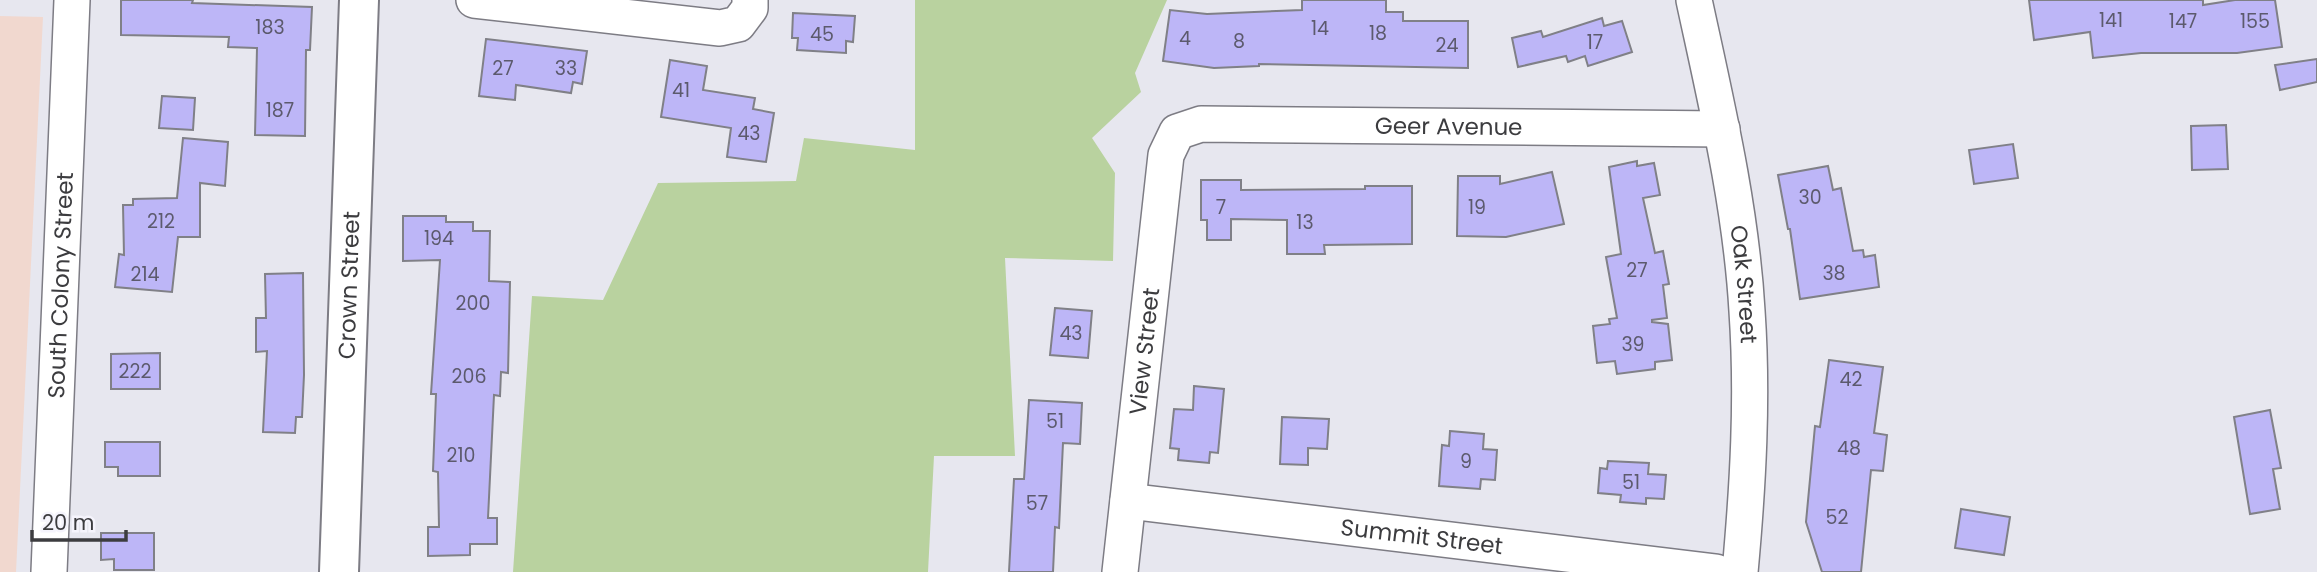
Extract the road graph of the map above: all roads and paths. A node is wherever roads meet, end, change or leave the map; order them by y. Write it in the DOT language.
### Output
graph roads {
  1 [pos="72,0"];
  2 [pos="359,0"];
  3 [pos="474,0"];
  4 [pos="750,0"];
  5 [pos="1694,0"];
  6 [pos="1722,129"];
  7 [pos="1177,132"];
  8 [pos="1128,501"];
  9 [pos="49,572"];
  10 [pos="339,572"];
  11 [pos="1120,572"];
  12 [pos="1716,572"];
  13 [pos="1740,572"];
  1 -- 9 [label="street, South Colony Street"];
  2 -- 10 [label="street, Crown Street"];
  3 -- 4 [label="street"];
  5 -- 6 [label="street, Oak Street"];
  6 -- 7 [label="street, Geer Avenue"];
  6 -- 13 [label="street, Oak Street"];
  7 -- 8 [label="street, View Street"];
  8 -- 11 [label="street, View Street"];
  8 -- 12 [label="street, Summit Street"];
}
